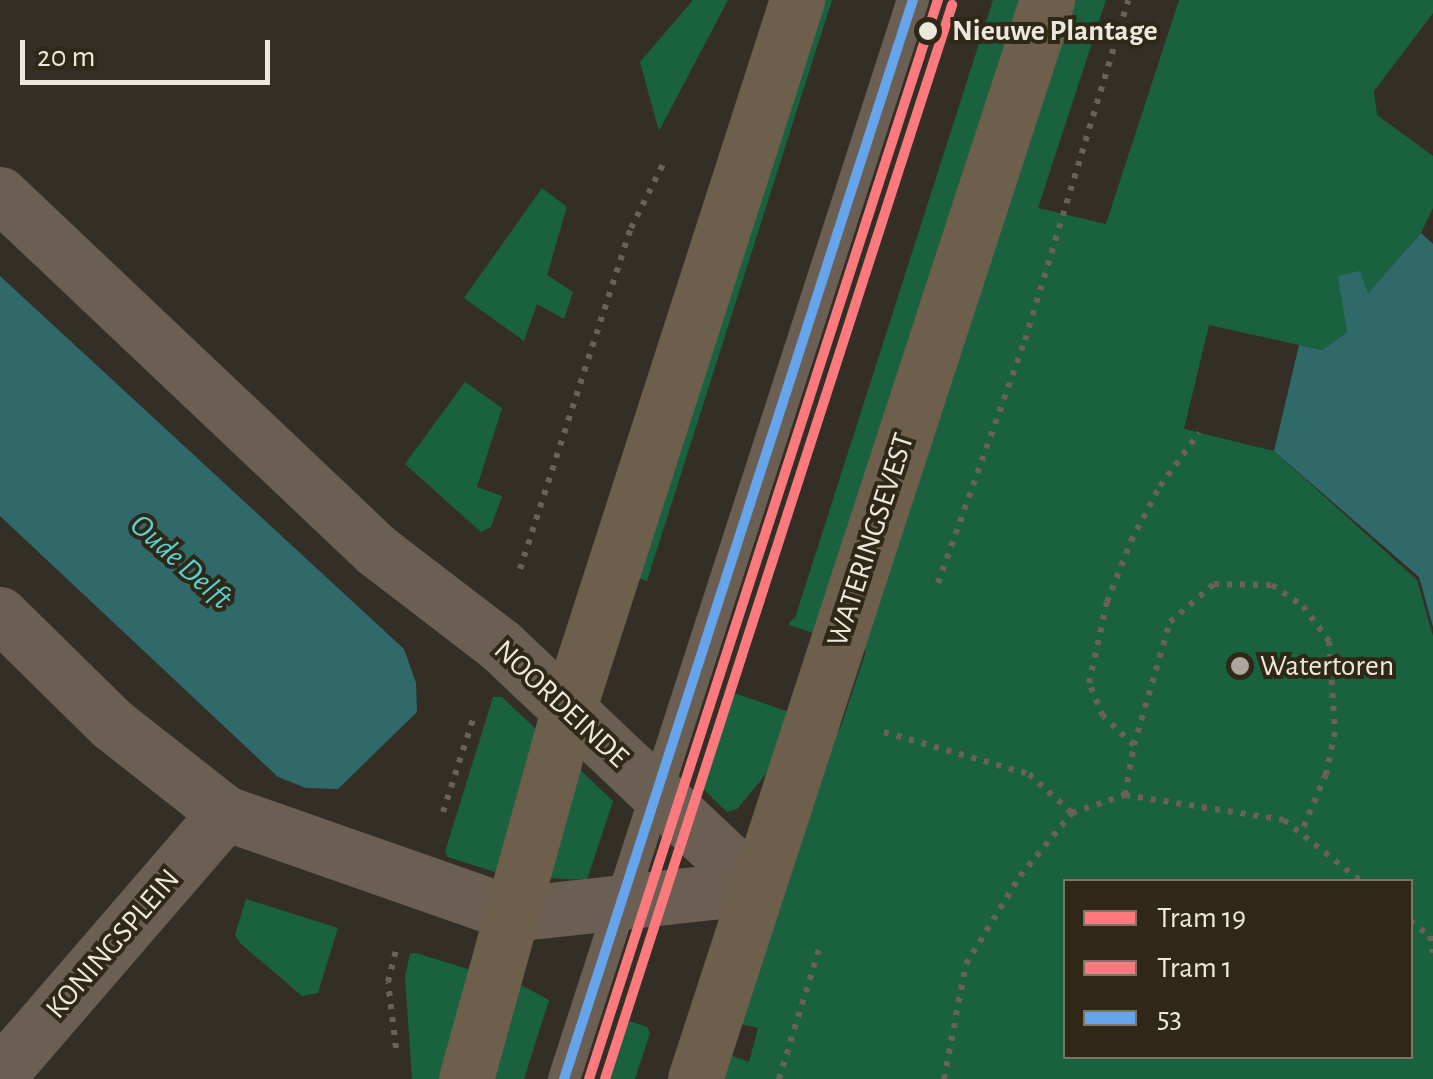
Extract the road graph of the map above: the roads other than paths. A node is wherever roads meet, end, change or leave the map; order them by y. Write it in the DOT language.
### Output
graph roads {
  1 [pos="797,0"];
  2 [pos="913,0"];
  3 [pos="1047,0"];
  4 [pos="0,194"];
  5 [pos="0,614"];
  6 [pos="568,710"];
  7 [pos="660,795"];
  8 [pos="225,813"];
  9 [pos="756,886"];
  10 [pos="622,904"];
  11 [pos="513,914"];
  12 [pos="0,1074"];
  13 [pos="466,1079"];
  14 [pos="564,1079"];
  15 [pos="695,1079"];
  1 -- 6 [label="main road"];
  2 -- 7 [label="lane"];
  3 -- 9 [label="main road, WATERINGSEVEST"];
  4 -- 6 [label="street, NOORDEINDE"];
  5 -- 8 [label="street"];
  6 -- 7 [label="street, NOORDEINDE"];
  6 -- 11 [label="main road"];
  7 -- 9 [label="street, NOORDEINDE"];
  7 -- 10 [label="lane"];
  8 -- 11 [label="street"];
  8 -- 12 [label="street, KONINGSPLEIN"];
  9 -- 10 [label="street"];
  9 -- 15 [label="main road, WATERINGSEVEST"];
  10 -- 11 [label="street"];
  10 -- 14 [label="lane"];
  11 -- 13 [label="main road"];
}
